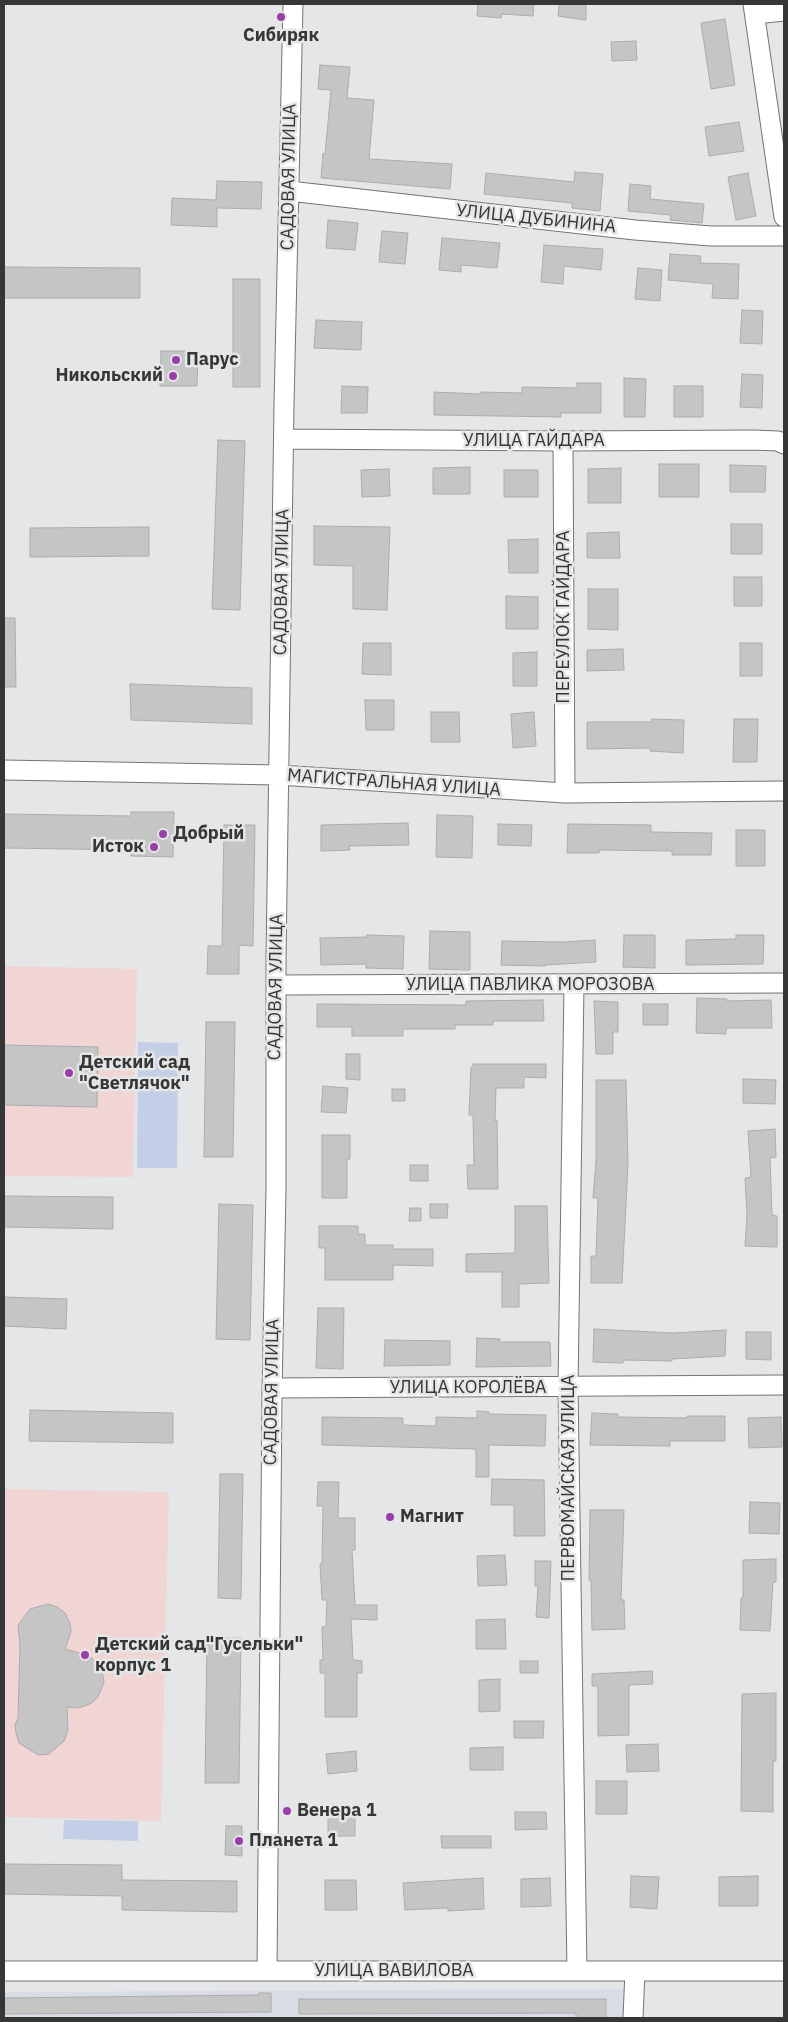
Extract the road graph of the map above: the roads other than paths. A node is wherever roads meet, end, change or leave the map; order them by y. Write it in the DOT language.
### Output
graph roads {
  1 [pos="293,4"];
  2 [pos="754,9"];
  3 [pos="784,11"];
  4 [pos="290,191"];
  5 [pos="784,217"];
  6 [pos="784,236"];
  7 [pos="284,439"];
  8 [pos="563,441"];
  9 [pos="784,444"];
  10 [pos="4,770"];
  11 [pos="278,775"];
  12 [pos="784,791"];
  13 [pos="565,793"];
  14 [pos="784,983"];
  15 [pos="276,985"];
  16 [pos="574,985"];
  17 [pos="784,1385"];
  18 [pos="568,1387"];
  19 [pos="272,1388"];
  20 [pos="4,1971"];
  21 [pos="267,1971"];
  22 [pos="577,1971"];
  23 [pos="635,1971"];
  24 [pos="784,1971"];
  25 [pos="633,2018"];
  1 -- 4 [label="street, САДОВАЯ УЛИЦА"];
  2 -- 3 [label="street"];
  2 -- 5 [label="street"];
  4 -- 6 [label="street, УЛИЦА ДУБИНИНА"];
  4 -- 7 [label="street, САДОВАЯ УЛИЦА"];
  7 -- 8 [label="street, УЛИЦА ГАЙДАРА"];
  7 -- 11 [label="street, САДОВАЯ УЛИЦА"];
  8 -- 9 [label="street, УЛИЦА ГАЙДАРА"];
  8 -- 13 [label="street, ПЕРЕУЛОК ГАЙДАРА"];
  10 -- 11 [label="street, МАГИСТРАЛЬНАЯ УЛИЦА"];
  11 -- 13 [label="street, МАГИСТРАЛЬНАЯ УЛИЦА"];
  11 -- 15 [label="street, САДОВАЯ УЛИЦА"];
  12 -- 13 [label="street, МАГИСТРАЛЬНАЯ УЛИЦА"];
  14 -- 16 [label="street, УЛИЦА ПАВЛИКА МОРОЗОВА"];
  15 -- 16 [label="street, УЛИЦА ПАВЛИКА МОРОЗОВА"];
  15 -- 19 [label="street, САДОВАЯ УЛИЦА"];
  16 -- 18 [label="street, ПЕРВОМАЙСКАЯ УЛИЦА"];
  17 -- 18 [label="street, УЛИЦА КОРОЛЁВА"];
  18 -- 19 [label="street, УЛИЦА КОРОЛЁВА"];
  18 -- 22 [label="street, ПЕРВОМАЙСКАЯ УЛИЦА"];
  19 -- 21 [label="street, САДОВАЯ УЛИЦА"];
  20 -- 21 [label="street, УЛИЦА ВАВИЛОВА"];
  21 -- 22 [label="street, УЛИЦА ВАВИЛОВА"];
  22 -- 23 [label="street, УЛИЦА ВАВИЛОВА"];
  23 -- 24 [label="street, УЛИЦА ВАВИЛОВА"];
  23 -- 25 [label="street"];
}
